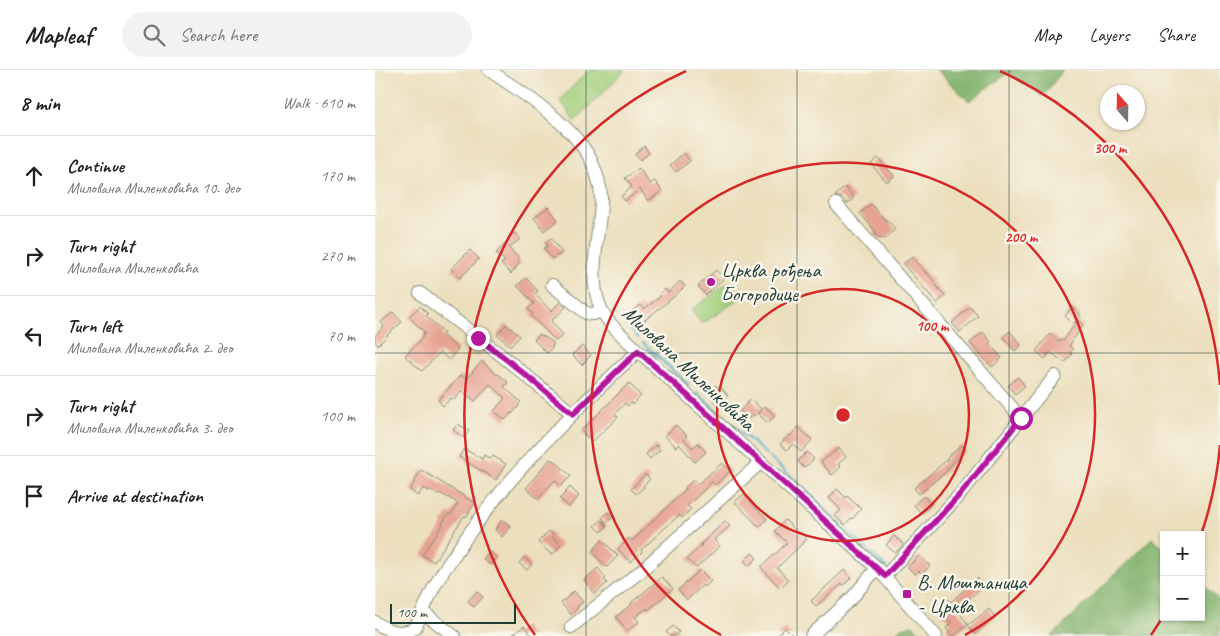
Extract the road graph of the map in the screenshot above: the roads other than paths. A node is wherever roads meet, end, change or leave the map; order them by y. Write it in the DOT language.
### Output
graph roads {
  1 [pos="489,70"];
  2 [pos="836,204"];
  3 [pos="552,285"];
  4 [pos="420,293"];
  5 [pos="602,311"];
  6 [pos="638,351"];
  7 [pos="1055,376"];
  8 [pos="573,414"];
  9 [pos="1021,418"];
  10 [pos="761,462"];
  11 [pos="881,572"];
  12 [pos="423,612"];
  13 [pos="375,622"];
  14 [pos="571,627"];
  15 [pos="454,636"];
  16 [pos="811,636"];
  17 [pos="936,636"];
  1 -- 5 [label="street, Милована Миленковића"];
  2 -- 9 [label="street"];
  3 -- 5 [label="street"];
  4 -- 8 [label="street"];
  5 -- 6 [label="street, Милована Миленковића"];
  6 -- 8 [label="street"];
  6 -- 10 [label="street, Милована Миленковића"];
  7 -- 9 [label="street"];
  8 -- 12 [label="street"];
  9 -- 11 [label="street"];
  10 -- 11 [label="street, Милована Миленковића"];
  10 -- 14 [label="street"];
  11 -- 16 [label="street"];
  11 -- 17 [label="street, Милована Миленковића"];
  12 -- 13 [label="street"];
  12 -- 15 [label="street"];
}
